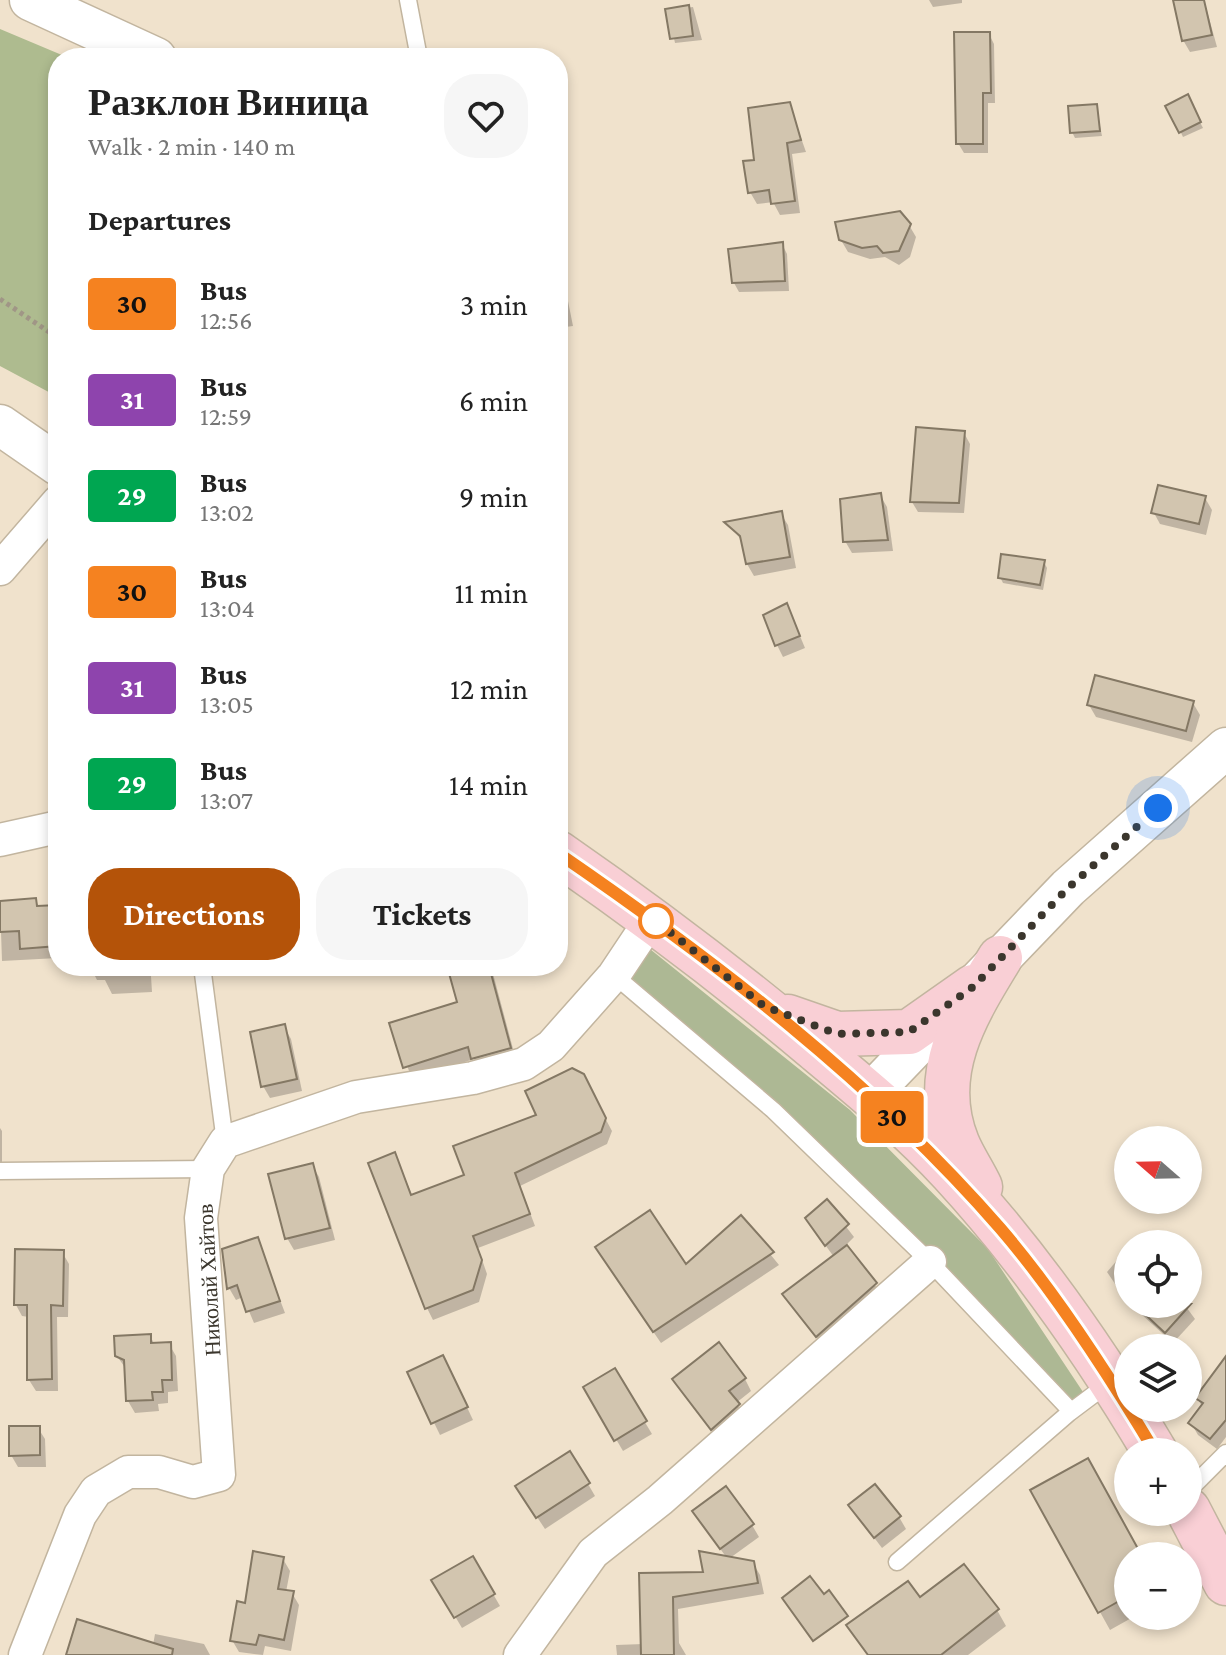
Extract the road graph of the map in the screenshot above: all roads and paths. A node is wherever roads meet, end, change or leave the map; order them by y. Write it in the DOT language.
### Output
graph roads {
  1 [pos="30,0"];
  2 [pos="408,0"];
  3 [pos="134,48"];
  4 [pos="417,48"];
  5 [pos="0,299"];
  6 [pos="48,331"];
  7 [pos="0,425"];
  8 [pos="48,458"];
  9 [pos="48,514"];
  10 [pos="0,569"];
  11 [pos="1226,748"];
  12 [pos="48,829"];
  13 [pos="0,840"];
  14 [pos="568,860"];
  15 [pos="652,918"];
  16 [pos="986,973"];
  17 [pos="614,975"];
  18 [pos="203,976"];
  19 [pos="764,1006"];
  20 [pos="870,1094"];
  21 [pos="216,1156"];
  22 [pos="0,1171"];
  23 [pos="1000,1229"];
  24 [pos="930,1262"];
  25 [pos="1109,1383"];
  26 [pos="1071,1411"];
  27 [pos="1146,1438"];
  28 [pos="1226,1453"];
  29 [pos="1202,1477"];
  30 [pos="1196,1526"];
  31 [pos="897,1562"];
  32 [pos="1226,1583"];
  33 [pos="25,1655"];
  34 [pos="520,1655"];
  1 -- 3 [label="street"];
  2 -- 4 [label="lane"];
  5 -- 6 [label="path"];
  7 -- 8 [label="street"];
  9 -- 10 [label="street"];
  11 -- 16 [label="street"];
  12 -- 13 [label="street"];
  14 -- 15 [label="main road"];
  15 -- 17 [label="street"];
  15 -- 19 [label="main road"];
  16 -- 19 [label="main road"];
  16 -- 20 [label="street"];
  16 -- 23 [label="main road"];
  17 -- 21 [label="street"];
  17 -- 24 [label="lane"];
  18 -- 21 [label="lane"];
  19 -- 20 [label="main road"];
  20 -- 23 [label="main road"];
  21 -- 22 [label="lane"];
  21 -- 33 [label="street, Николай Хайтов"];
  23 -- 25 [label="main road"];
  24 -- 26 [label="lane"];
  24 -- 34 [label="street"];
  25 -- 26 [label="lane"];
  25 -- 27 [label="main road"];
  26 -- 31 [label="lane"];
  28 -- 29 [label="lane"];
  30 -- 32 [label="main road"];
}
